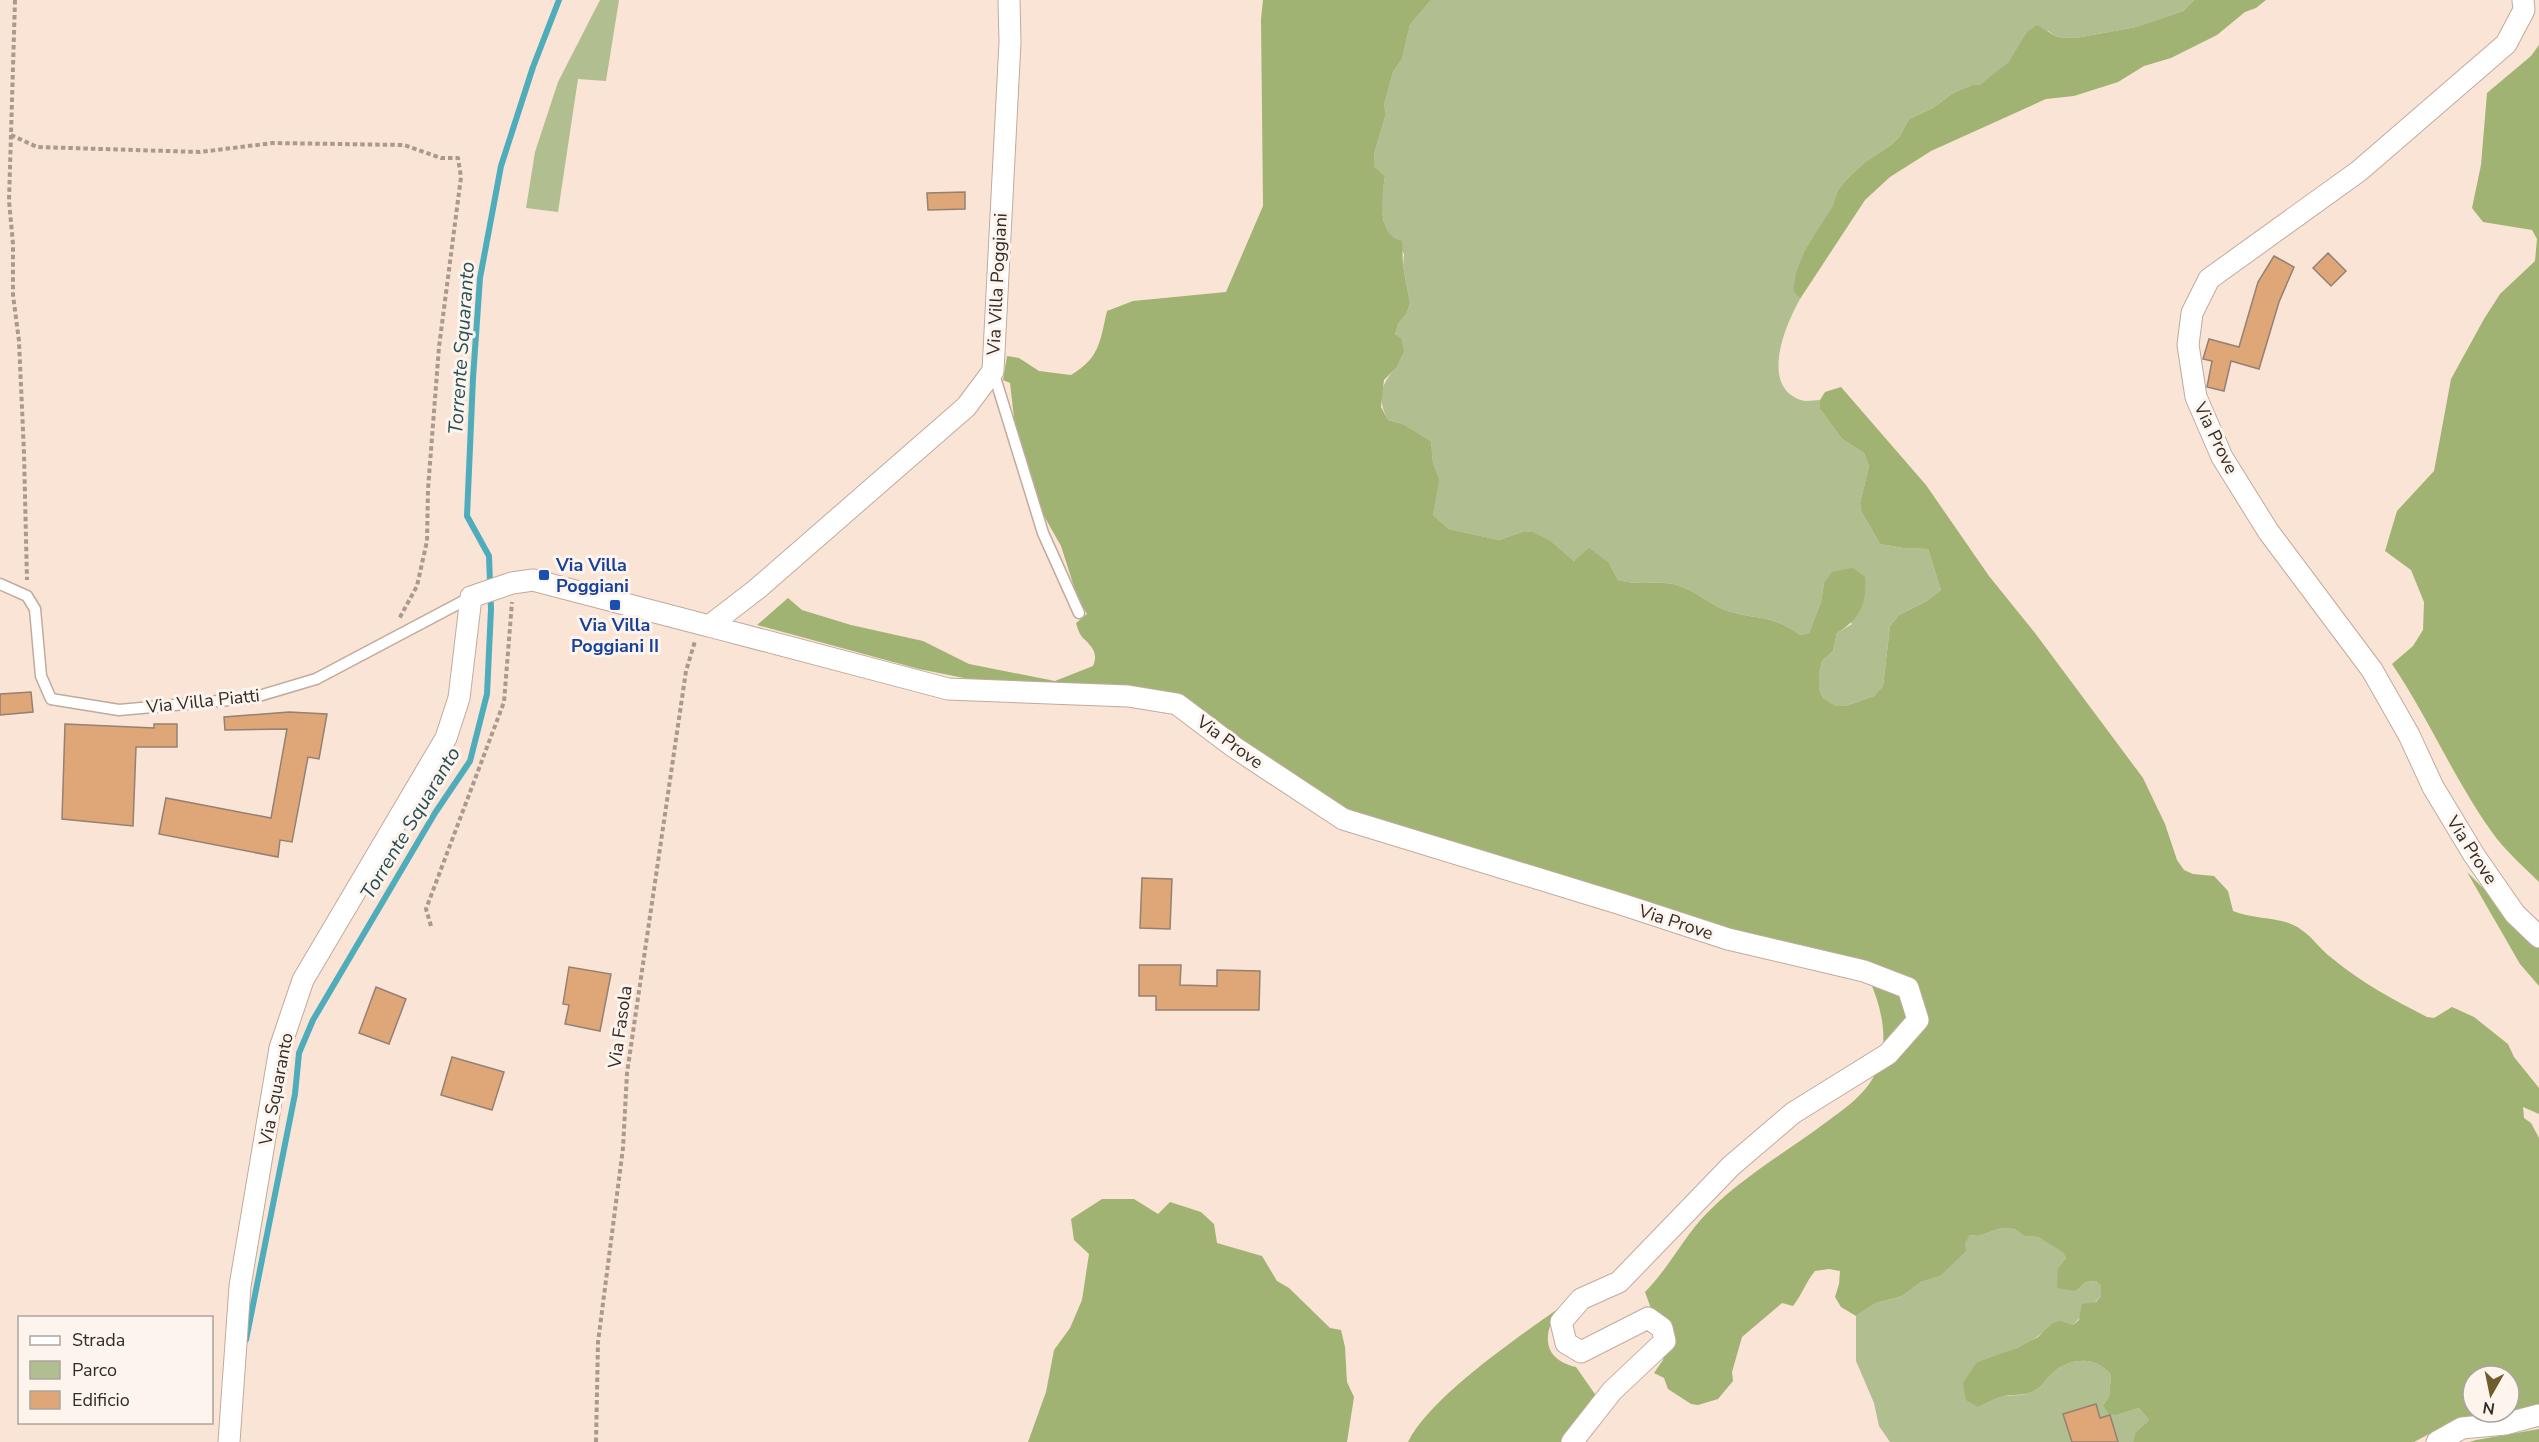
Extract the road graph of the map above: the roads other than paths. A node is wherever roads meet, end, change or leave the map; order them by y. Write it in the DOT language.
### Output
graph roads {
  1 [pos="1009,0"];
  2 [pos="2523,0"];
  3 [pos="993,371"];
  4 [pos="0,584"];
  5 [pos="471,597"];
  6 [pos="1079,613"];
  7 [pos="709,626"];
  8 [pos="2539,937"];
  9 [pos="2539,1415"];
  10 [pos="229,1442"];
  11 [pos="1572,1442"];
  12 [pos="2437,1442"];
  1 -- 3 [label="street, Via Villa Poggiani"];
  2 -- 8 [label="street, Via Prove"];
  3 -- 6 [label="lane"];
  3 -- 7 [label="street, Via Villa Poggiani"];
  4 -- 5 [label="lane, Via Villa Piatti"];
  5 -- 7 [label="street"];
  5 -- 10 [label="street, Via Squaranto"];
  7 -- 11 [label="street, Via Prove"];
  9 -- 12 [label="street"];
}
